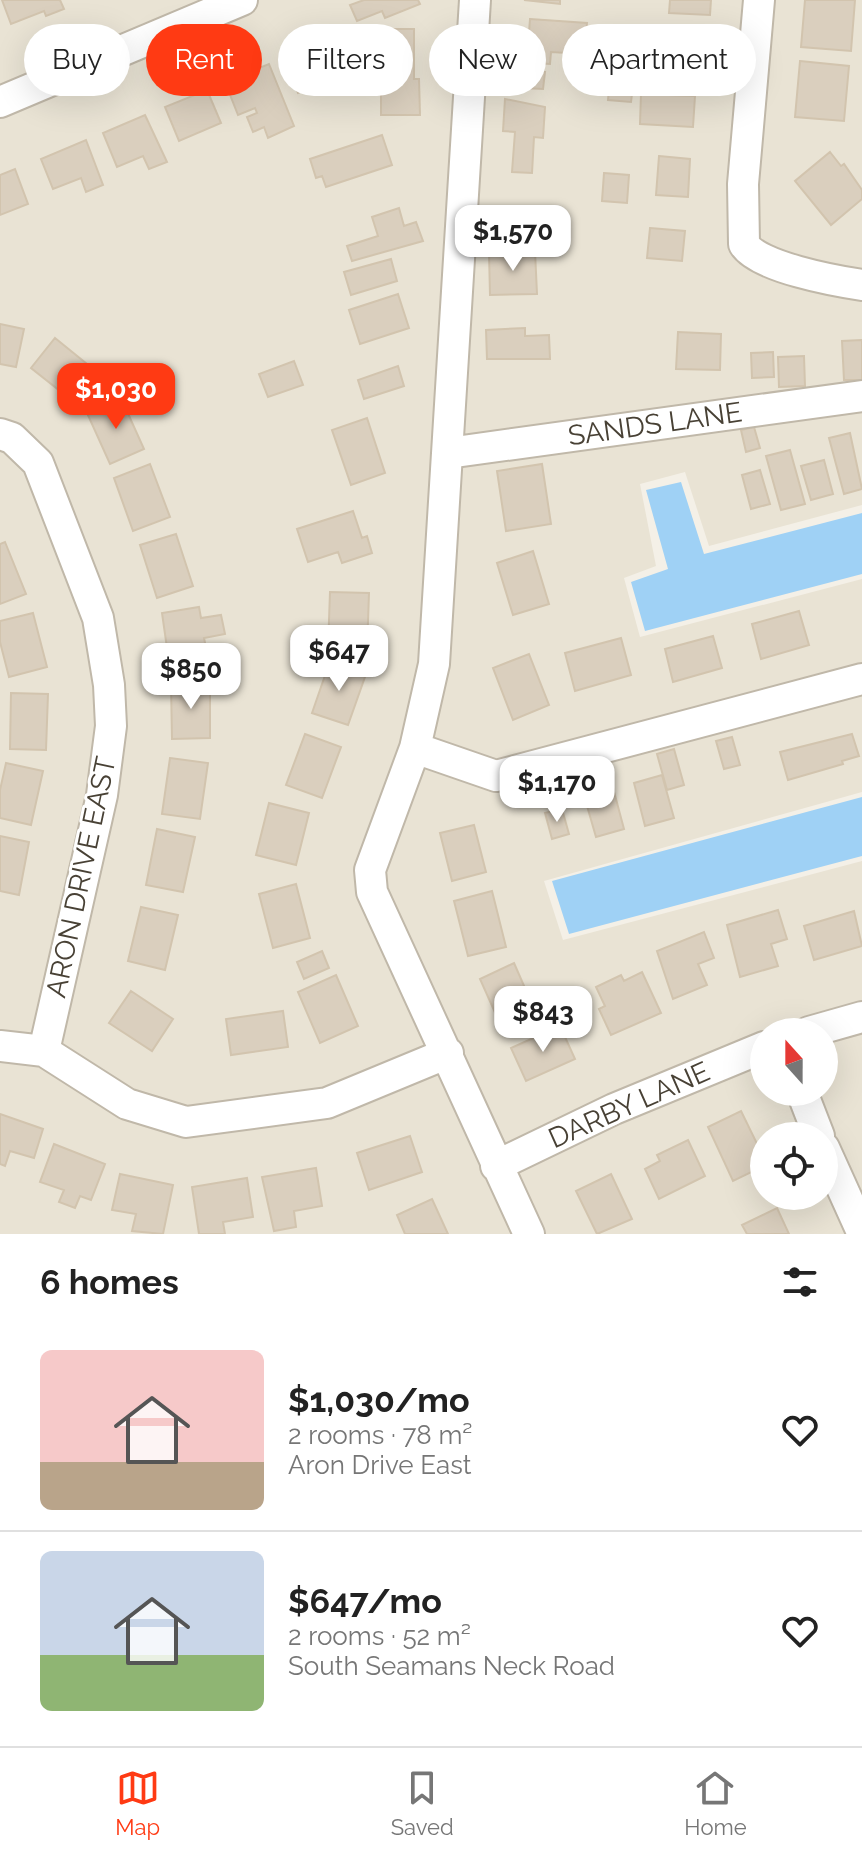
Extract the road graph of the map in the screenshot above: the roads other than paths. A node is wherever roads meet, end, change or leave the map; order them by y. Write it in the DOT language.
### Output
graph roads {
  1 [pos="242,0"];
  2 [pos="475,0"];
  3 [pos="759,0"];
  4 [pos="0,102"];
  5 [pos="862,285"];
  6 [pos="862,396"];
  7 [pos="6,436"];
  8 [pos="448,453"];
  9 [pos="862,679"];
  10 [pos="415,748"];
  11 [pos="862,1017"];
  12 [pos="838,1024"];
  13 [pos="0,1046"];
  14 [pos="44,1051"];
  15 [pos="448,1053"];
  16 [pos="750,1053"];
  17 [pos="496,1166"];
  18 [pos="838,1179"];
  19 [pos="862,1232"];
  20 [pos="529,1234"];
  1 -- 4 [label="street"];
  2 -- 8 [label="street"];
  3 -- 5 [label="street"];
  6 -- 8 [label="street, SANDS LANE"];
  7 -- 14 [label="street, ARON DRIVE EAST"];
  8 -- 10 [label="street"];
  9 -- 10 [label="street"];
  10 -- 15 [label="street"];
  11 -- 12 [label="street"];
  13 -- 14 [label="street"];
  14 -- 15 [label="street"];
  15 -- 17 [label="street"];
  16 -- 17 [label="street, DARBY LANE"];
  17 -- 20 [label="street"];
  18 -- 19 [label="street"];
}
